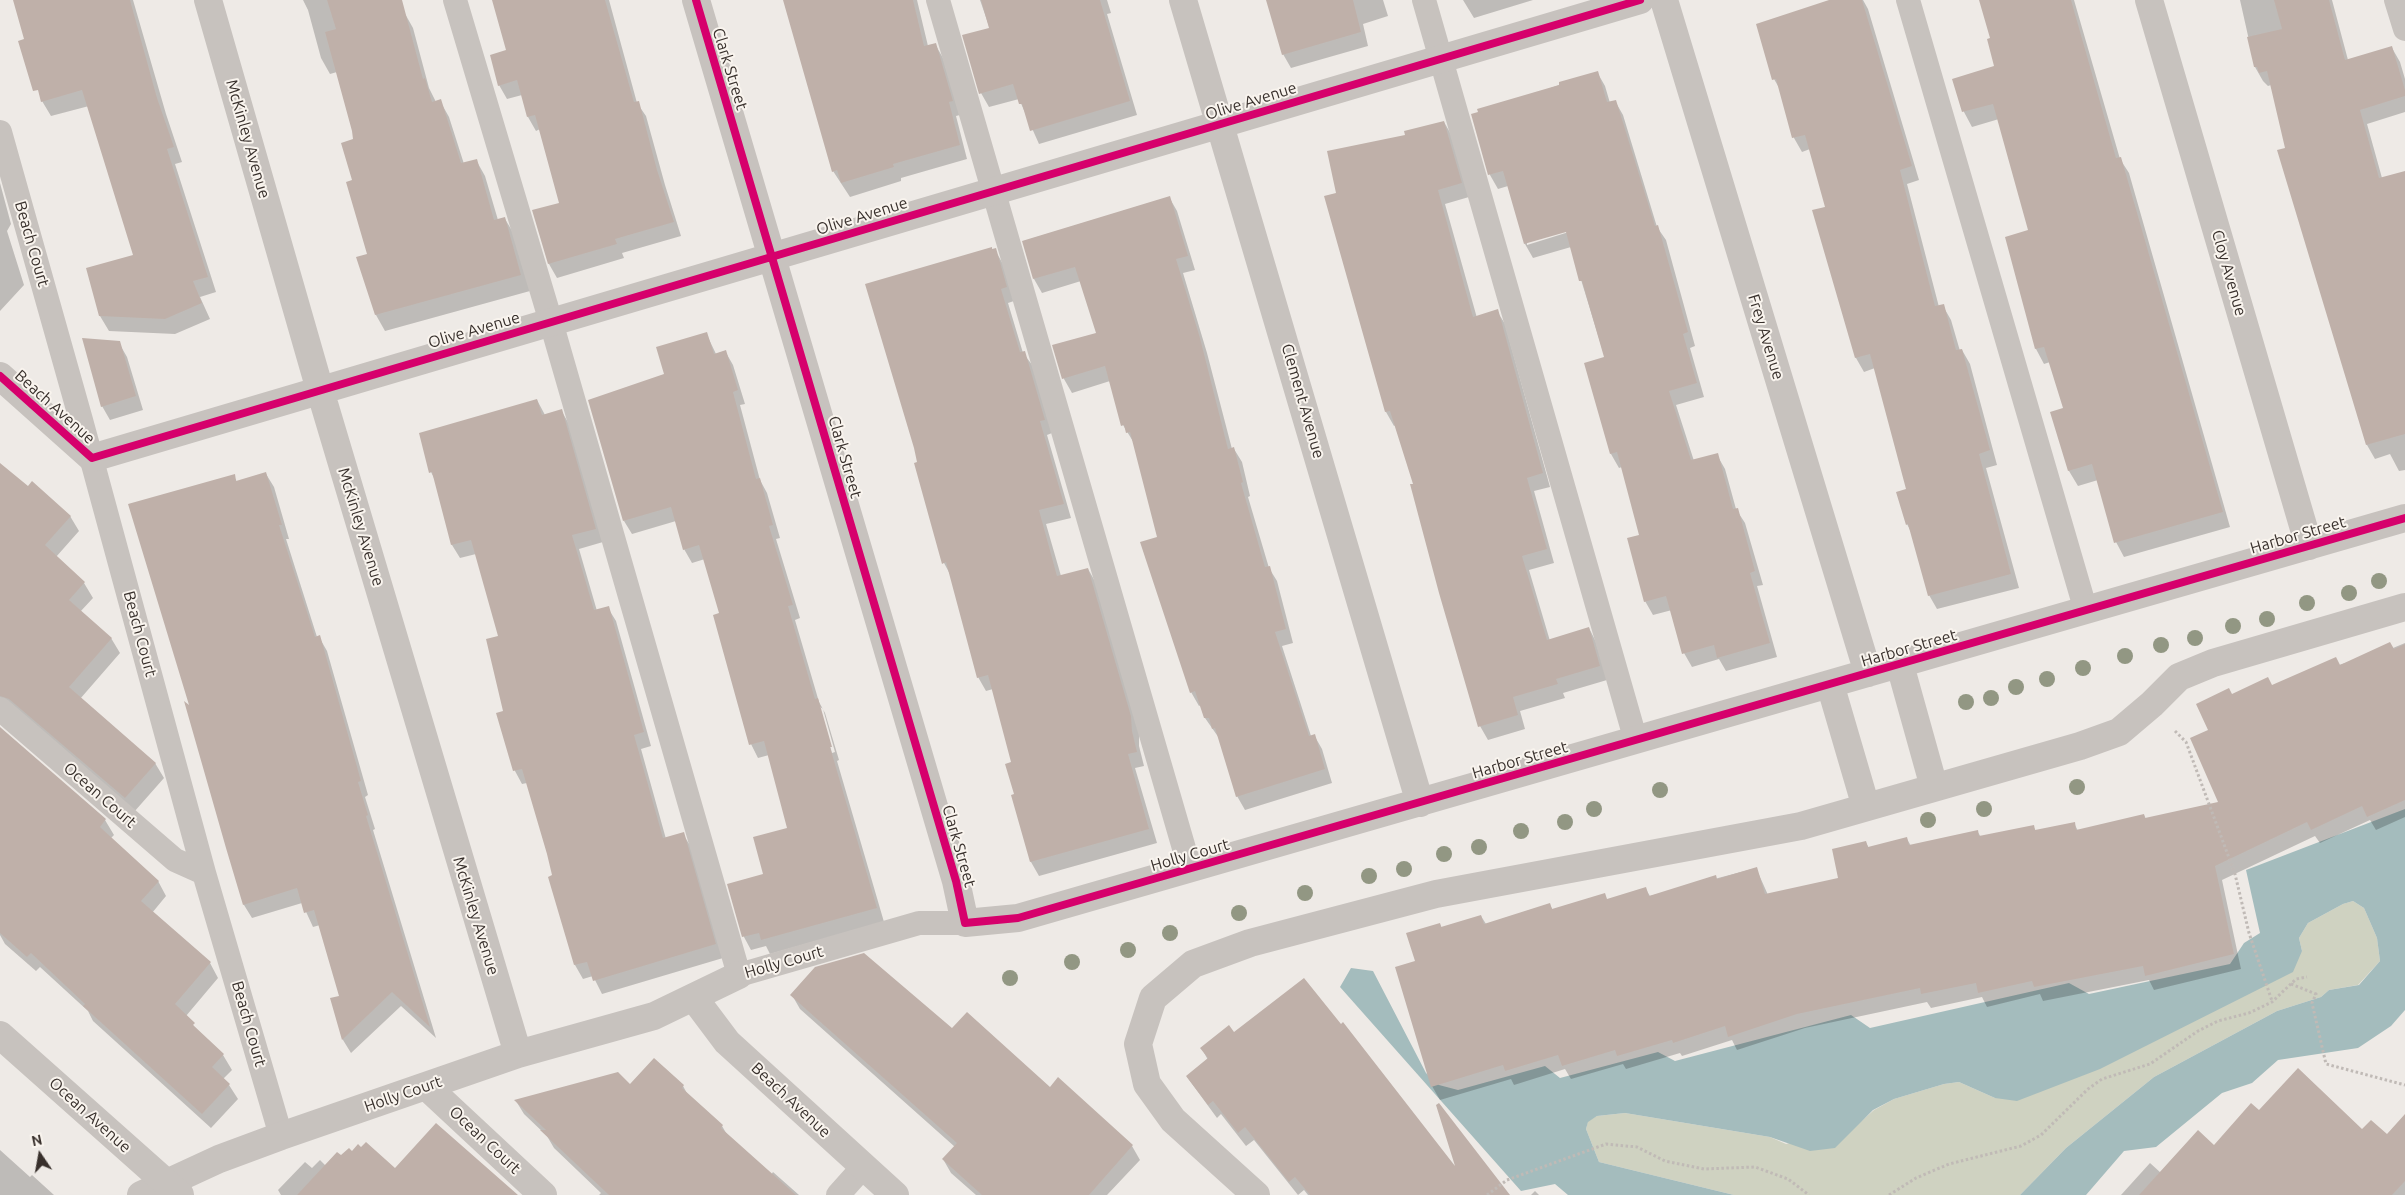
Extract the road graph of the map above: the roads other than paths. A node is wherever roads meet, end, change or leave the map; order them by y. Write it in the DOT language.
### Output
graph roads {
  1 [pos="208,0"];
  2 [pos="455,0"];
  3 [pos="696,0"];
  4 [pos="938,0"];
  5 [pos="1184,0"];
  6 [pos="1424,0"];
  7 [pos="1640,0"];
  8 [pos="1664,0"];
  9 [pos="1908,0"];
  10 [pos="2149,0"];
  11 [pos="2396,0"];
  12 [pos="2405,28"];
  13 [pos="1441,59"];
  14 [pos="1221,124"];
  15 [pos="0,132"];
  16 [pos="995,191"];
  17 [pos="772,256"];
  18 [pos="551,322"];
  19 [pos="0,376"];
  20 [pos="320,390"];
  21 [pos="92,458"];
  22 [pos="2405,518"];
  23 [pos="2309,546"];
  24 [pos="2405,607"];
  25 [pos="2086,611"];
  26 [pos="1900,665"];
  27 [pos="1868,674"];
  28 [pos="1830,684"];
  29 [pos="0,710"];
  30 [pos="1636,741"];
  31 [pos="1934,787"];
  32 [pos="1420,803"];
  33 [pos="1866,807"];
  34 [pos="1190,869"];
  35 [pos="204,873"];
  36 [pos="965,923"];
  37 [pos="739,975"];
  38 [pos="694,998"];
  39 [pos="0,1035"];
  40 [pos="518,1054"];
  41 [pos="426,1086"];
  42 [pos="281,1136"];
  43 [pos="863,1167"];
  44 [pos="173,1189"];
  45 [pos="141,1195"];
  46 [pos="543,1195"];
  47 [pos="838,1195"];
  48 [pos="895,1195"];
  49 [pos="1256,1195"];
  1 -- 20 [label="street, McKinley Avenue"];
  2 -- 18 [label="lane"];
  3 -- 17 [label="street, Clark Street"];
  4 -- 16 [label="lane"];
  5 -- 14 [label="street, Clement Avenue"];
  6 -- 13 [label="lane"];
  7 -- 13 [label="street, Olive Avenue"];
  8 -- 27 [label="street, Frey Avenue"];
  9 -- 25 [label="lane"];
  10 -- 23 [label="street, Cloy Avenue"];
  11 -- 12 [label="lane"];
  13 -- 14 [label="street, Olive Avenue"];
  13 -- 30 [label="lane"];
  14 -- 16 [label="street, Olive Avenue"];
  14 -- 32 [label="street, Clement Avenue"];
  15 -- 21 [label="lane, Beach Court"];
  16 -- 17 [label="street, Olive Avenue"];
  16 -- 34 [label="lane"];
  17 -- 18 [label="street, Olive Avenue"];
  17 -- 36 [label="street, Clark Street"];
  18 -- 20 [label="street, Olive Avenue"];
  18 -- 37 [label="lane"];
  19 -- 21 [label="street, Beach Avenue"];
  20 -- 21 [label="street, Olive Avenue"];
  20 -- 40 [label="street, McKinley Avenue"];
  21 -- 35 [label="lane, Beach Court"];
  22 -- 23 [label="street, Harbor Street"];
  23 -- 25 [label="street, Harbor Street"];
  24 -- 31 [label="street"];
  25 -- 26 [label="street, Harbor Street"];
  26 -- 27 [label="street, Harbor Street"];
  26 -- 31 [label="street"];
  27 -- 28 [label="street, Harbor Street"];
  28 -- 30 [label="street, Harbor Street"];
  28 -- 33 [label="street"];
  29 -- 35 [label="lane, Ocean Court"];
  30 -- 32 [label="street, Harbor Street"];
  31 -- 33 [label="street"];
  32 -- 34 [label="street, Holly Court"];
  33 -- 49 [label="street"];
  34 -- 36 [label="street, Holly Court"];
  35 -- 42 [label="lane, Beach Court"];
  36 -- 37 [label="lane, Holly Court"];
  37 -- 38 [label="street, Holly Court"];
  38 -- 40 [label="street, Holly Court"];
  38 -- 43 [label="street, Beach Avenue"];
  39 -- 44 [label="street, Ocean Avenue"];
  40 -- 41 [label="street, Holly Court"];
  41 -- 42 [label="street, Holly Court"];
  41 -- 46 [label="street, Ocean Court"];
  42 -- 44 [label="street, Holly Court"];
  43 -- 47 [label="lane"];
  43 -- 48 [label="street, Beach Avenue"];
  44 -- 45 [label="street, Holly Court"];
}
